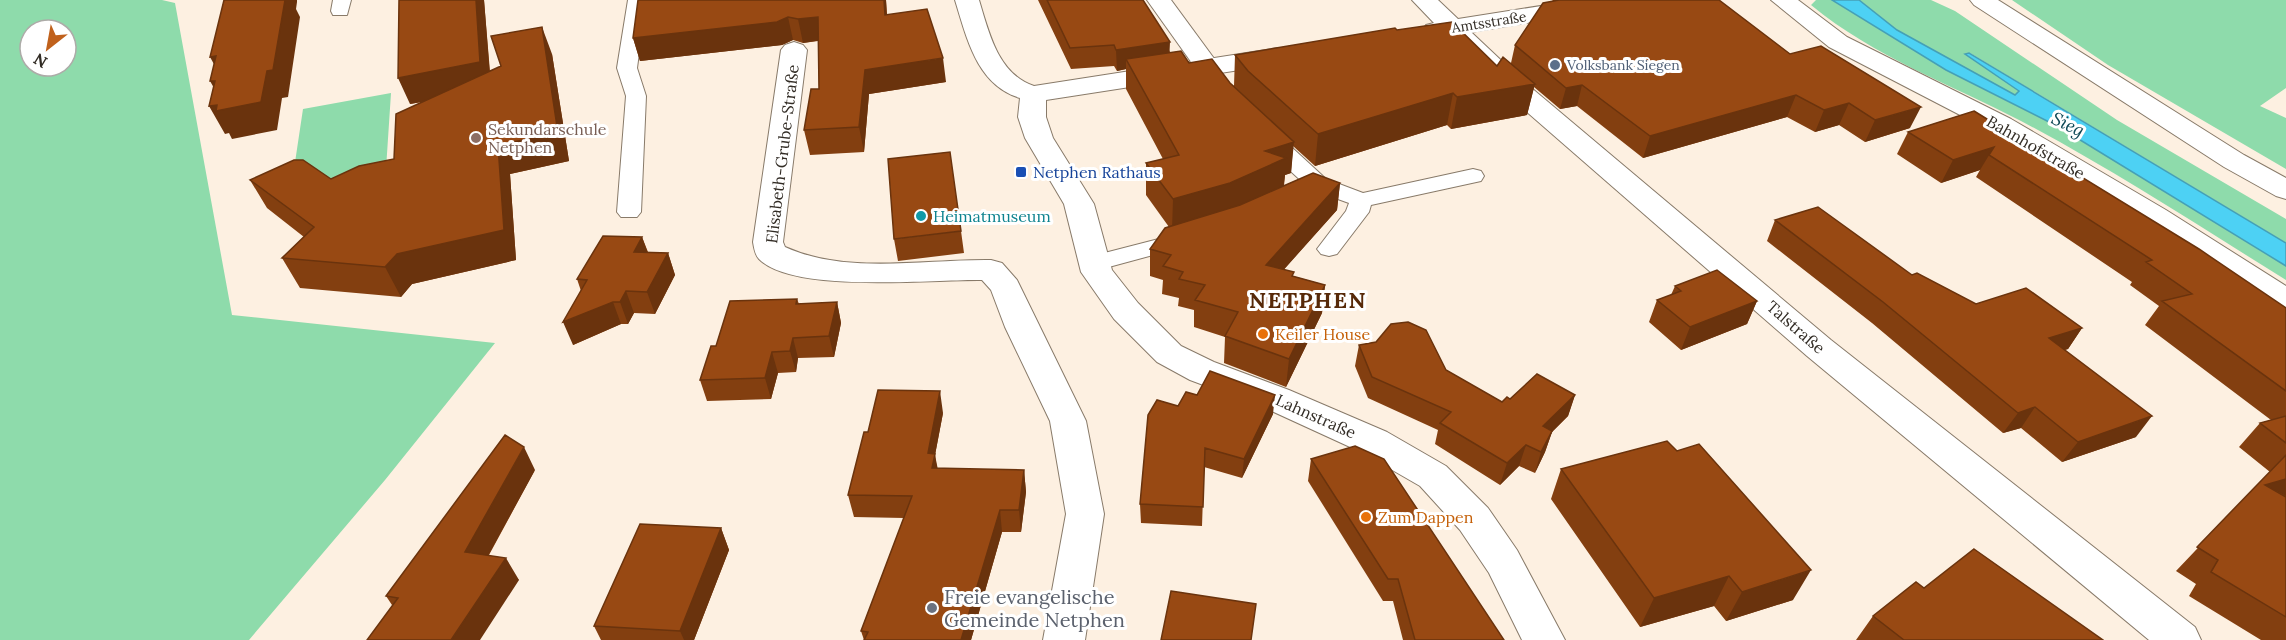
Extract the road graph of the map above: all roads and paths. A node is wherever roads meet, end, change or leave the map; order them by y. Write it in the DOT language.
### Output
graph roads {
  1 [pos="637,0"];
  2 [pos="967,0"];
  3 [pos="1159,0"];
  4 [pos="1424,0"];
  5 [pos="1624,0"];
  6 [pos="1783,0"];
  7 [pos="1982,0"];
  8 [pos="1450,28"];
  9 [pos="1416,33"];
  10 [pos="794,50"];
  11 [pos="1301,52"];
  12 [pos="1214,76"];
  13 [pos="1033,94"];
  14 [pos="1252,123"];
  15 [pos="1473,176"];
  16 [pos="2286,190"];
  17 [pos="1361,200"];
  18 [pos="629,212"];
  19 [pos="1209,233"];
  20 [pos="1329,249"];
  21 [pos="1094,263"];
  22 [pos="2286,301"];
  23 [pos="1064,640"];
  24 [pos="1544,640"];
  25 [pos="2180,640"];
  1 -- 18 [label="lane"];
  2 -- 13 [label="street"];
  3 -- 12 [label="street"];
  4 -- 8 [label="street, Talstraße"];
  5 -- 8 [label="street, Amtsstraße"];
  6 -- 22 [label="street, Bahnhofstraße"];
  7 -- 16 [label="street"];
  8 -- 9 [label="street, Amtsstraße"];
  8 -- 25 [label="street, Talstraße"];
  10 -- 23 [label="street, Elisabeth-Grube-Straße"];
  11 -- 12 [label="street"];
  12 -- 13 [label="street"];
  13 -- 21 [label="street, Lahnstraße"];
  14 -- 17 [label="lane"];
  15 -- 17 [label="lane"];
  17 -- 20 [label="lane"];
  19 -- 21 [label="lane"];
  21 -- 24 [label="street, Lahnstraße"];
}
